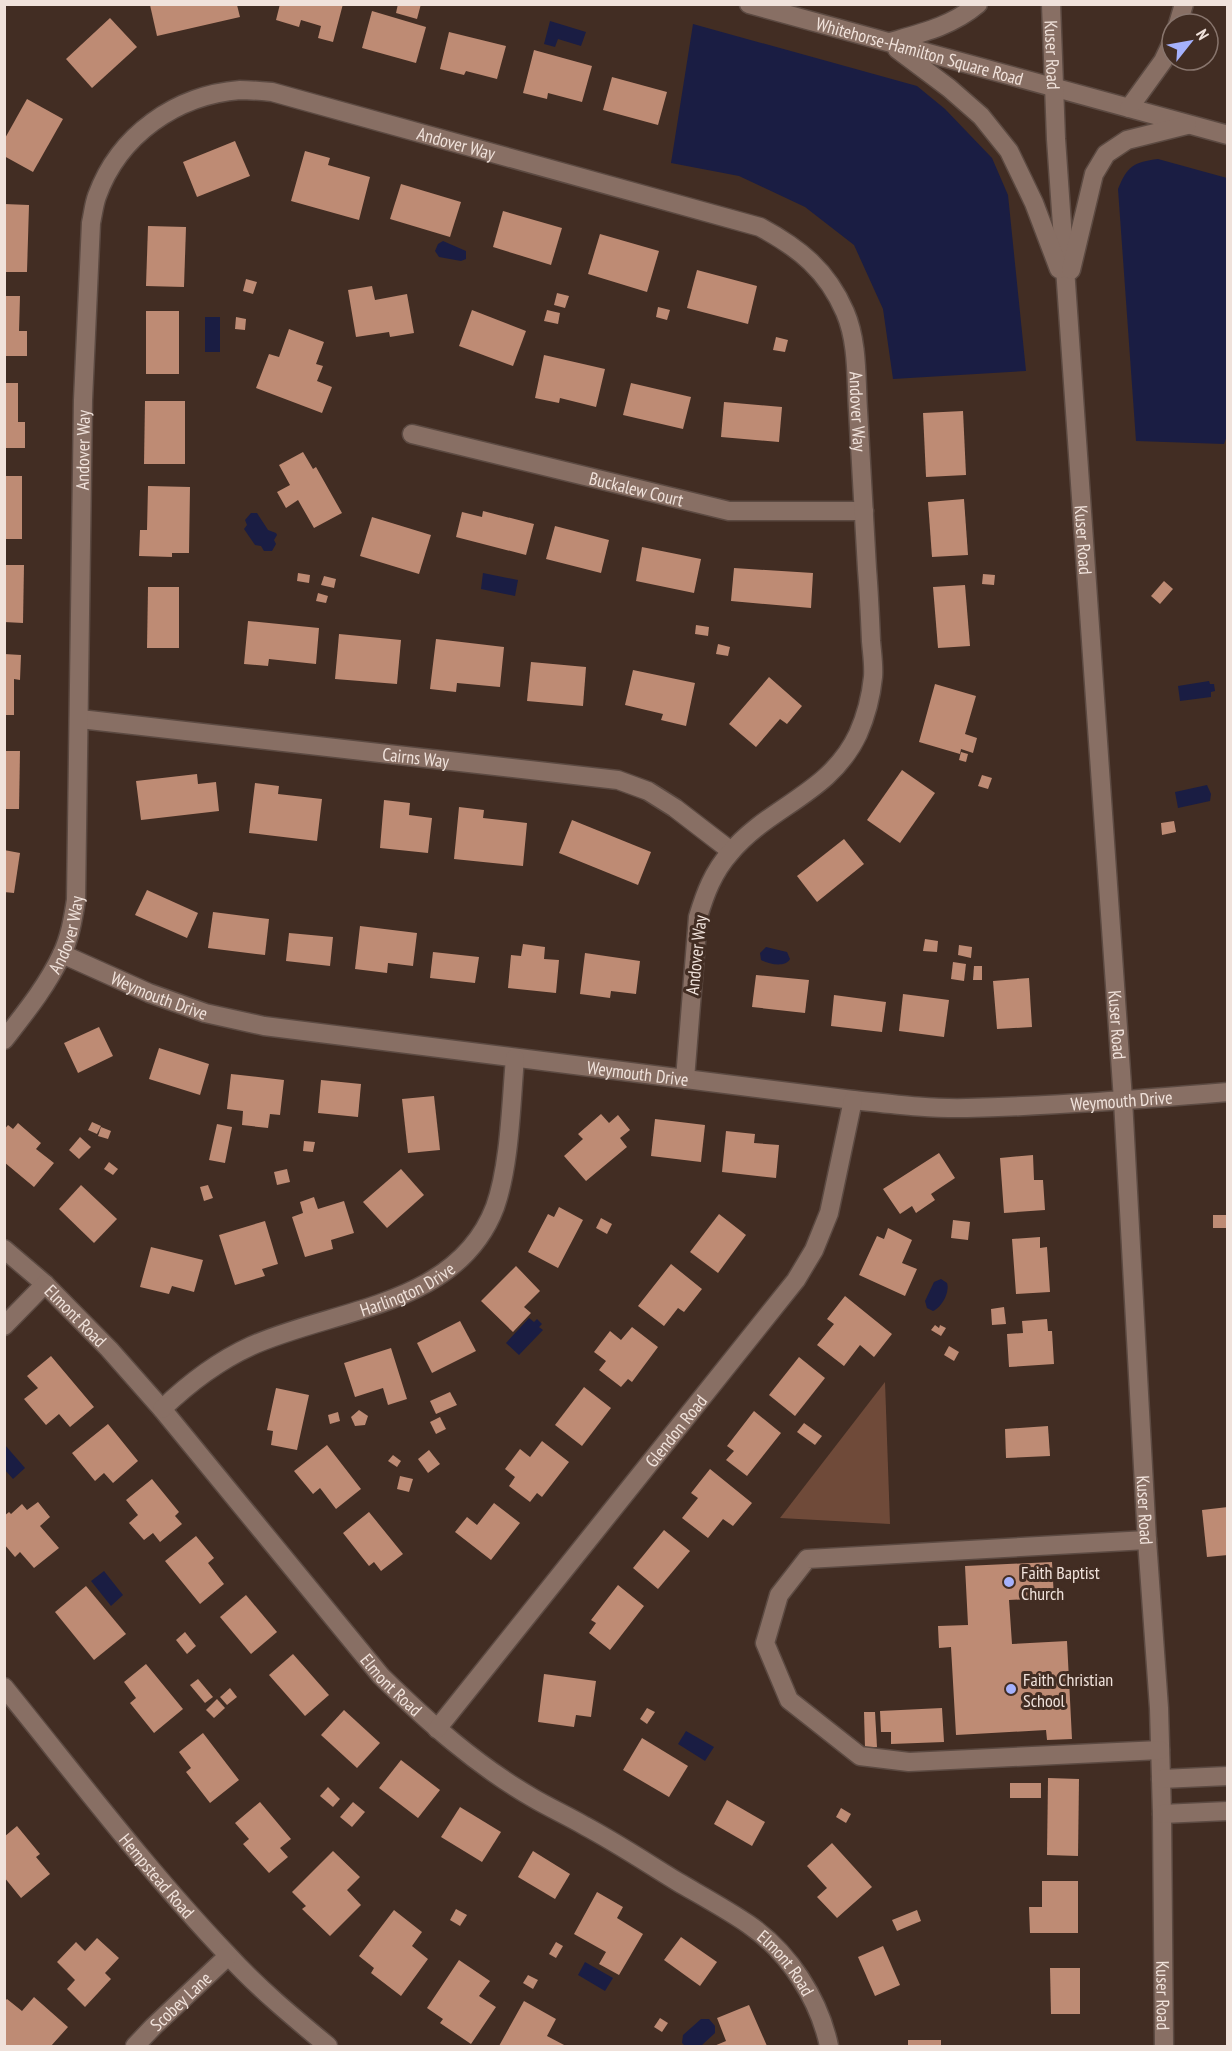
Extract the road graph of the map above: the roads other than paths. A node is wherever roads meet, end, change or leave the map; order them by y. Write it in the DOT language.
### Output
graph roads {
  1 [pos="749,4"];
  2 [pos="978,4"];
  3 [pos="1051,4"];
  4 [pos="888,42"];
  5 [pos="1160,65"];
  6 [pos="1054,87"];
  7 [pos="1128,108"];
  8 [pos="1190,125"];
  9 [pos="1227,135"];
  10 [pos="1066,290"];
  11 [pos="412,434"];
  12 [pos="864,511"];
  13 [pos="80,719"];
  14 [pos="731,851"];
  15 [pos="62,954"];
  16 [pos="4,1041"];
  17 [pos="515,1058"];
  18 [pos="685,1079"];
  19 [pos="1227,1092"];
  20 [pos="853,1100"];
  21 [pos="1123,1100"];
  22 [pos="4,1249"];
  23 [pos="45,1284"];
  24 [pos="4,1326"];
  25 [pos="162,1409"];
  26 [pos="1147,1540"];
  27 [pos="4,1687"];
  28 [pos="437,1729"];
  29 [pos="1160,1750"];
  30 [pos="1227,1776"];
  31 [pos="1161,1779"];
  32 [pos="1227,1811"];
  33 [pos="1162,1814"];
  34 [pos="228,1956"];
  35 [pos="135,2046"];
  36 [pos="328,2046"];
  37 [pos="829,2046"];
  38 [pos="1164,2046"];
  1 -- 4 [label="street, Whitehorse-Hamilton Square Road"];
  2 -- 4 [label="street"];
  3 -- 6 [label="street, Kuser Road"];
  4 -- 6 [label="street, Whitehorse-Hamilton Square Road"];
  4 -- 10 [label="street"];
  5 -- 7 [label="street"];
  6 -- 7 [label="street, Whitehorse-Hamilton Square Road"];
  6 -- 10 [label="street, Kuser Road"];
  7 -- 8 [label="street, Whitehorse-Hamilton Square Road"];
  8 -- 9 [label="street, Whitehorse-Hamilton Square Road"];
  8 -- 10 [label="street"];
  10 -- 21 [label="street, Kuser Road"];
  11 -- 12 [label="street, Buckalew Court"];
  12 -- 13 [label="street, Andover Way"];
  12 -- 14 [label="street, Andover Way"];
  13 -- 14 [label="street, Cairns Way"];
  13 -- 15 [label="street, Andover Way"];
  14 -- 18 [label="street, Andover Way"];
  15 -- 16 [label="street, Andover Way"];
  15 -- 17 [label="street, Weymouth Drive"];
  17 -- 18 [label="street, Weymouth Drive"];
  17 -- 25 [label="street, Harlington Drive"];
  18 -- 20 [label="street, Weymouth Drive"];
  19 -- 21 [label="street, Weymouth Drive"];
  20 -- 21 [label="street, Weymouth Drive"];
  20 -- 28 [label="street, Glendon Road"];
  21 -- 26 [label="street, Kuser Road"];
  22 -- 23 [label="street, Elmont Road"];
  23 -- 24 [label="street"];
  23 -- 25 [label="street, Elmont Road"];
  25 -- 28 [label="street, Elmont Road"];
  26 -- 29 [label="street, Kuser Road"];
  26 -- 29 [label="street"];
  27 -- 34 [label="street, Hempstead Road"];
  28 -- 37 [label="street, Elmont Road"];
  29 -- 31 [label="street, Kuser Road"];
  30 -- 31 [label="street"];
  31 -- 33 [label="street, Kuser Road"];
  32 -- 33 [label="street"];
  33 -- 38 [label="street, Kuser Road"];
  34 -- 35 [label="street, Scobey Lane"];
  34 -- 36 [label="street, Hempstead Road"];
}
